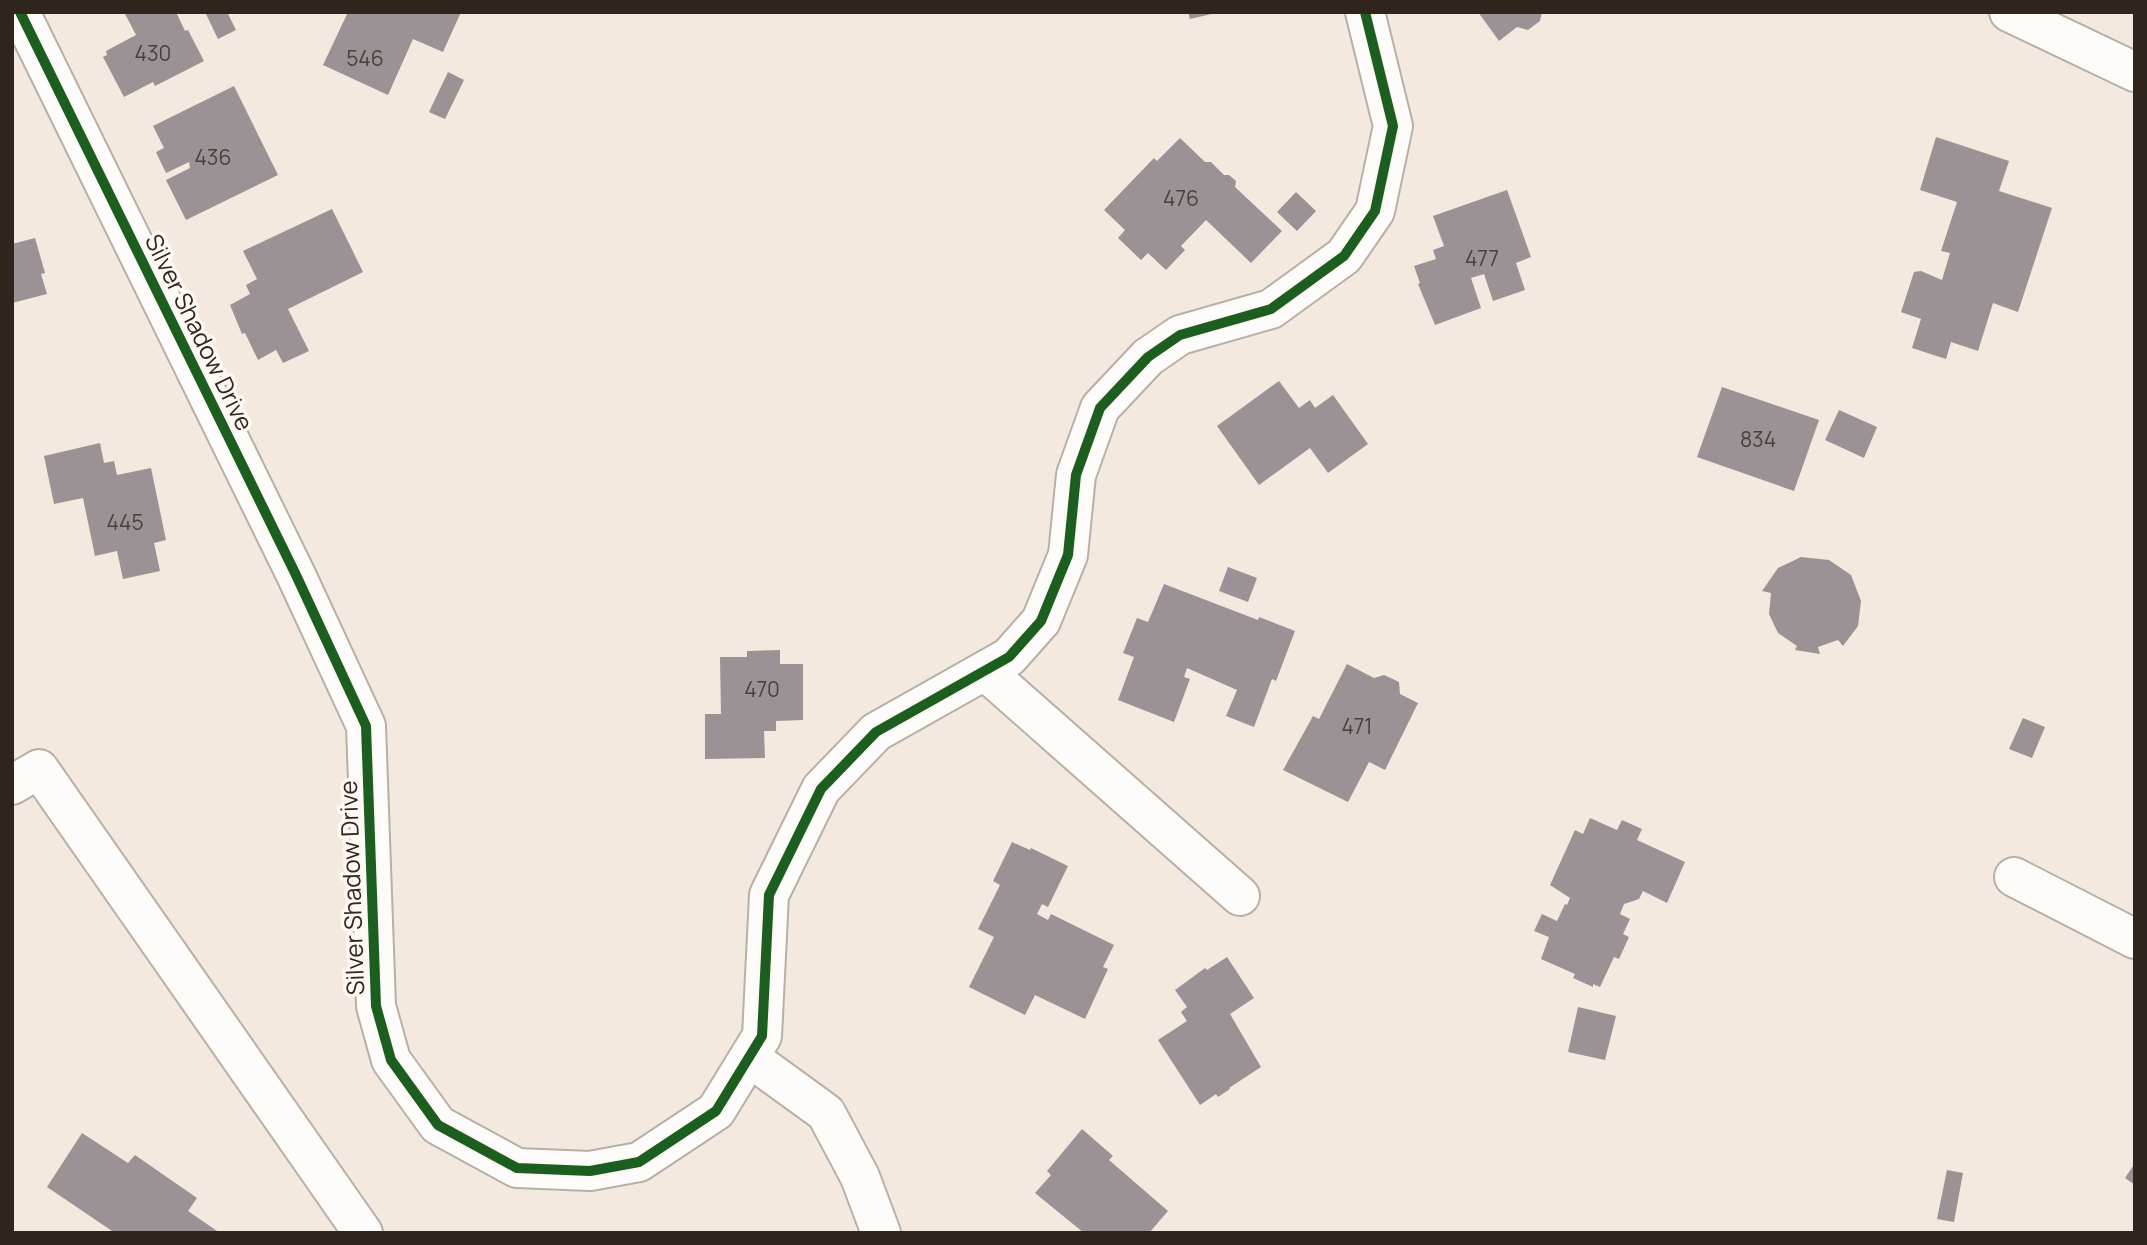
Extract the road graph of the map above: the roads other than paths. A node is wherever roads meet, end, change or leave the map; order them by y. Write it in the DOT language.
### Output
graph roads {
  1 [pos="20,12"];
  2 [pos="1365,12"];
  3 [pos="2009,12"];
  4 [pos="2135,72"];
  5 [pos="985,671"];
  6 [pos="26,777"];
  7 [pos="2014,877"];
  8 [pos="1240,896"];
  9 [pos="2135,939"];
  10 [pos="749,1056"];
  11 [pos="363,1233"];
  12 [pos="881,1233"];
  1 -- 10 [label="street, Silver Shadow Drive"];
  2 -- 5 [label="street, Silver Shadow Drive"];
  3 -- 4 [label="street"];
  5 -- 8 [label="street"];
  5 -- 10 [label="street, Silver Shadow Drive"];
  6 -- 11 [label="street"];
  7 -- 9 [label="street"];
  10 -- 12 [label="street"];
}
